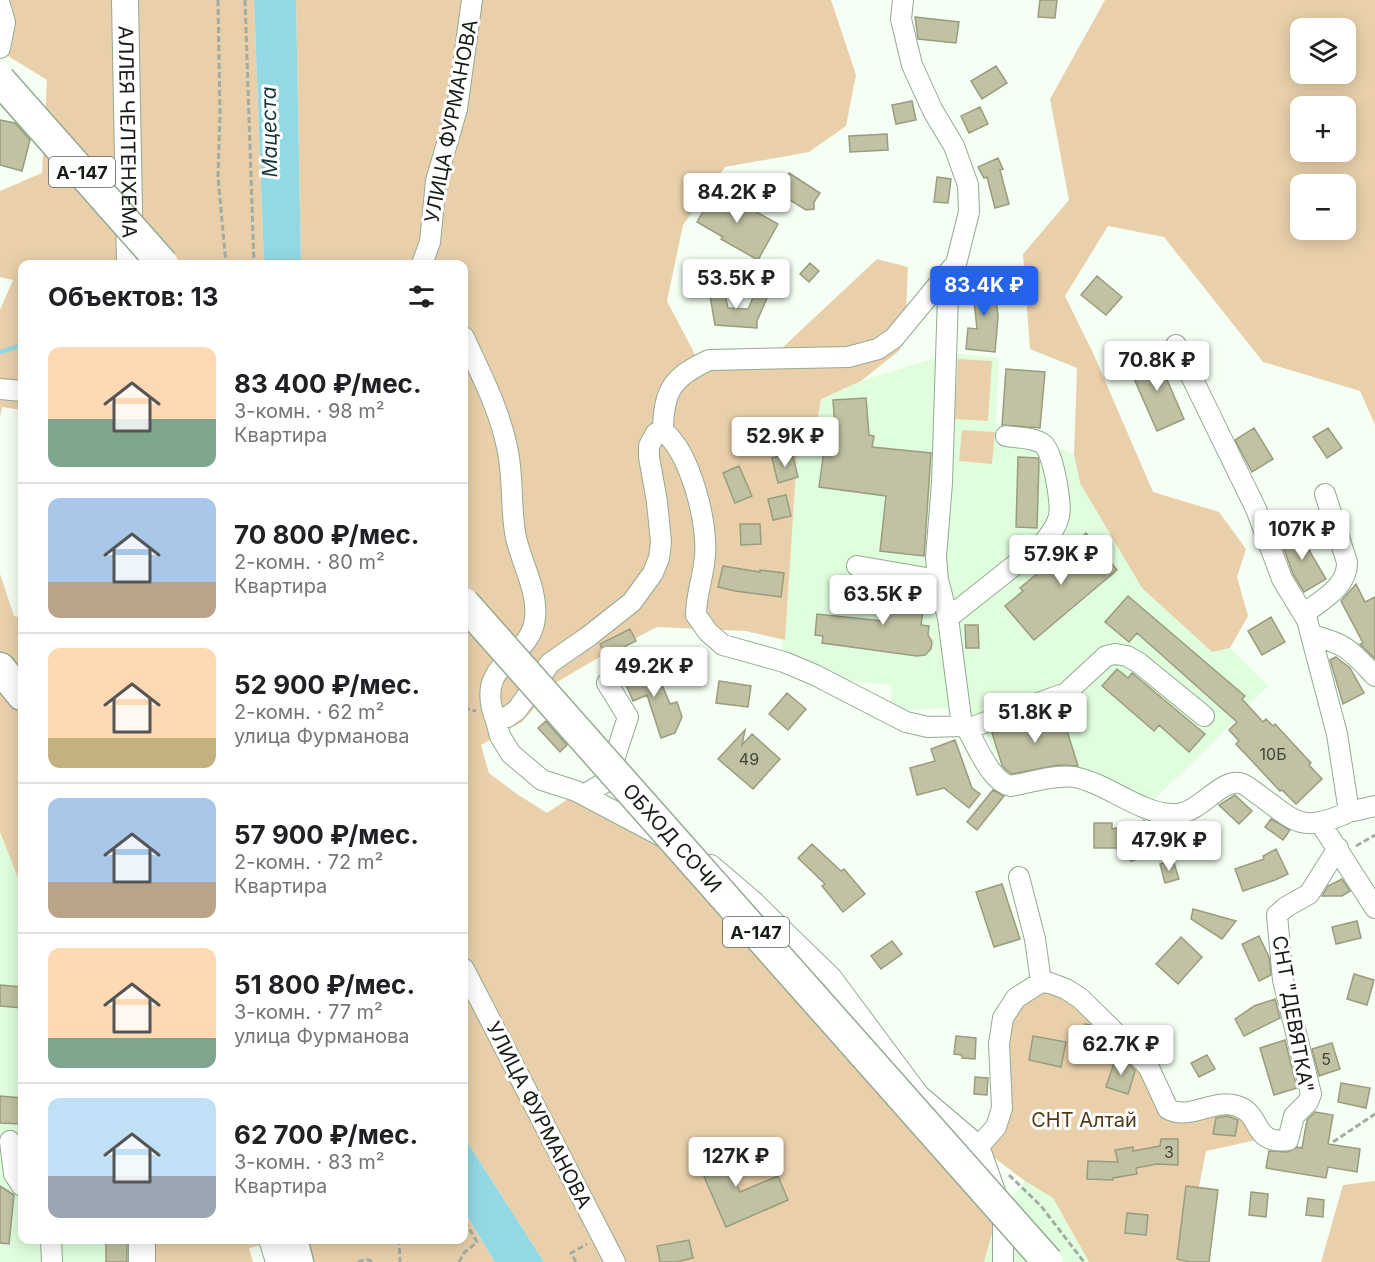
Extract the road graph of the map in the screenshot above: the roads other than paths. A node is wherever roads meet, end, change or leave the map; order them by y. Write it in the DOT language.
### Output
graph roads {
  1 [pos="125,0"];
  2 [pos="472,0"];
  3 [pos="903,0"];
  4 [pos="0,5"];
  5 [pos="0,48"];
  6 [pos="0,80"];
  7 [pos="430,242"];
  8 [pos="959,259"];
  9 [pos="130,260"];
  10 [pos="159,260"];
  11 [pos="423,260"];
  12 [pos="434,260"];
  13 [pos="1176,345"];
  14 [pos="468,346"];
  15 [pos="0,389"];
  16 [pos="18,391"];
  17 [pos="663,431"];
  18 [pos="1006,436"];
  19 [pos="1326,495"];
  20 [pos="857,566"];
  21 [pos="938,580"];
  22 [pos="468,608"];
  23 [pos="1304,614"];
  24 [pos="948,618"];
  25 [pos="1311,635"];
  26 [pos="0,668"];
  27 [pos="1375,676"];
  28 [pos="607,683"];
  29 [pos="18,690"];
  30 [pos="1204,716"];
  31 [pos="496,721"];
  32 [pos="965,728"];
  33 [pos="584,795"];
  34 [pos="1375,806"];
  35 [pos="1348,812"];
  36 [pos="1321,824"];
  37 [pos="1338,849"];
  38 [pos="1019,877"];
  39 [pos="1375,908"];
  40 [pos="468,977"];
  41 [pos="1041,982"];
  42 [pos="11,1141"];
  43 [pos="979,1146"];
  44 [pos="18,1180"];
  45 [pos="51,1244"];
  46 [pos="142,1244"];
  47 [pos="271,1244"];
  48 [pos="293,1244"];
  49 [pos="52,1262"];
  50 [pos="142,1262"];
  51 [pos="276,1262"];
  52 [pos="298,1262"];
  53 [pos="615,1262"];
  54 [pos="1003,1262"];
  55 [pos="1048,1262"];
  1 -- 9 [label="main road, АЛЛЕЯ ЧЕЛТЕНХЕМА"];
  2 -- 7 [label="street, УЛИЦА ФУРМАНОВА"];
  3 -- 8 [label="street"];
  4 -- 5 [label="street"];
  6 -- 10 [label="highway, А-147, bridge"];
  7 -- 11 [label="street, УЛИЦА ФУРМАНОВА"];
  7 -- 12 [label="street, УЛИЦА ФУРМАНОВА"];
  8 -- 17 [label="street"];
  8 -- 21 [label="street"];
  13 -- 23 [label="street"];
  14 -- 31 [label="street"];
  15 -- 16 [label="street"];
  17 -- 31 [label="street"];
  17 -- 32 [label="street"];
  18 -- 24 [label="street"];
  19 -- 23 [label="street"];
  20 -- 21 [label="street"];
  21 -- 24 [label="street"];
  22 -- 55 [label="highway, ОБХОД СОЧИ / А-147, bridge"];
  23 -- 25 [label="street"];
  24 -- 32 [label="street"];
  25 -- 27 [label="street"];
  25 -- 35 [label="street"];
  26 -- 29 [label="highway"];
  28 -- 33 [label="street"];
  30 -- 32 [label="street"];
  31 -- 33 [label="street"];
  32 -- 36 [label="street"];
  33 -- 43 [label="street"];
  34 -- 35 [label="street"];
  35 -- 36 [label="street"];
  36 -- 37 [label="street"];
  37 -- 39 [label="street"];
  37 -- 41 [label="street, СНТ \"ДЕВЯТКА\""];
  38 -- 41 [label="street"];
  40 -- 53 [label="street, УЛИЦА ФУРМАНОВА"];
  41 -- 43 [label="street"];
  42 -- 44 [label="street"];
  43 -- 54 [label="street"];
  45 -- 49 [label="street"];
  46 -- 50 [label="main road"];
  47 -- 51 [label="street"];
  48 -- 52 [label="highway"];
}
